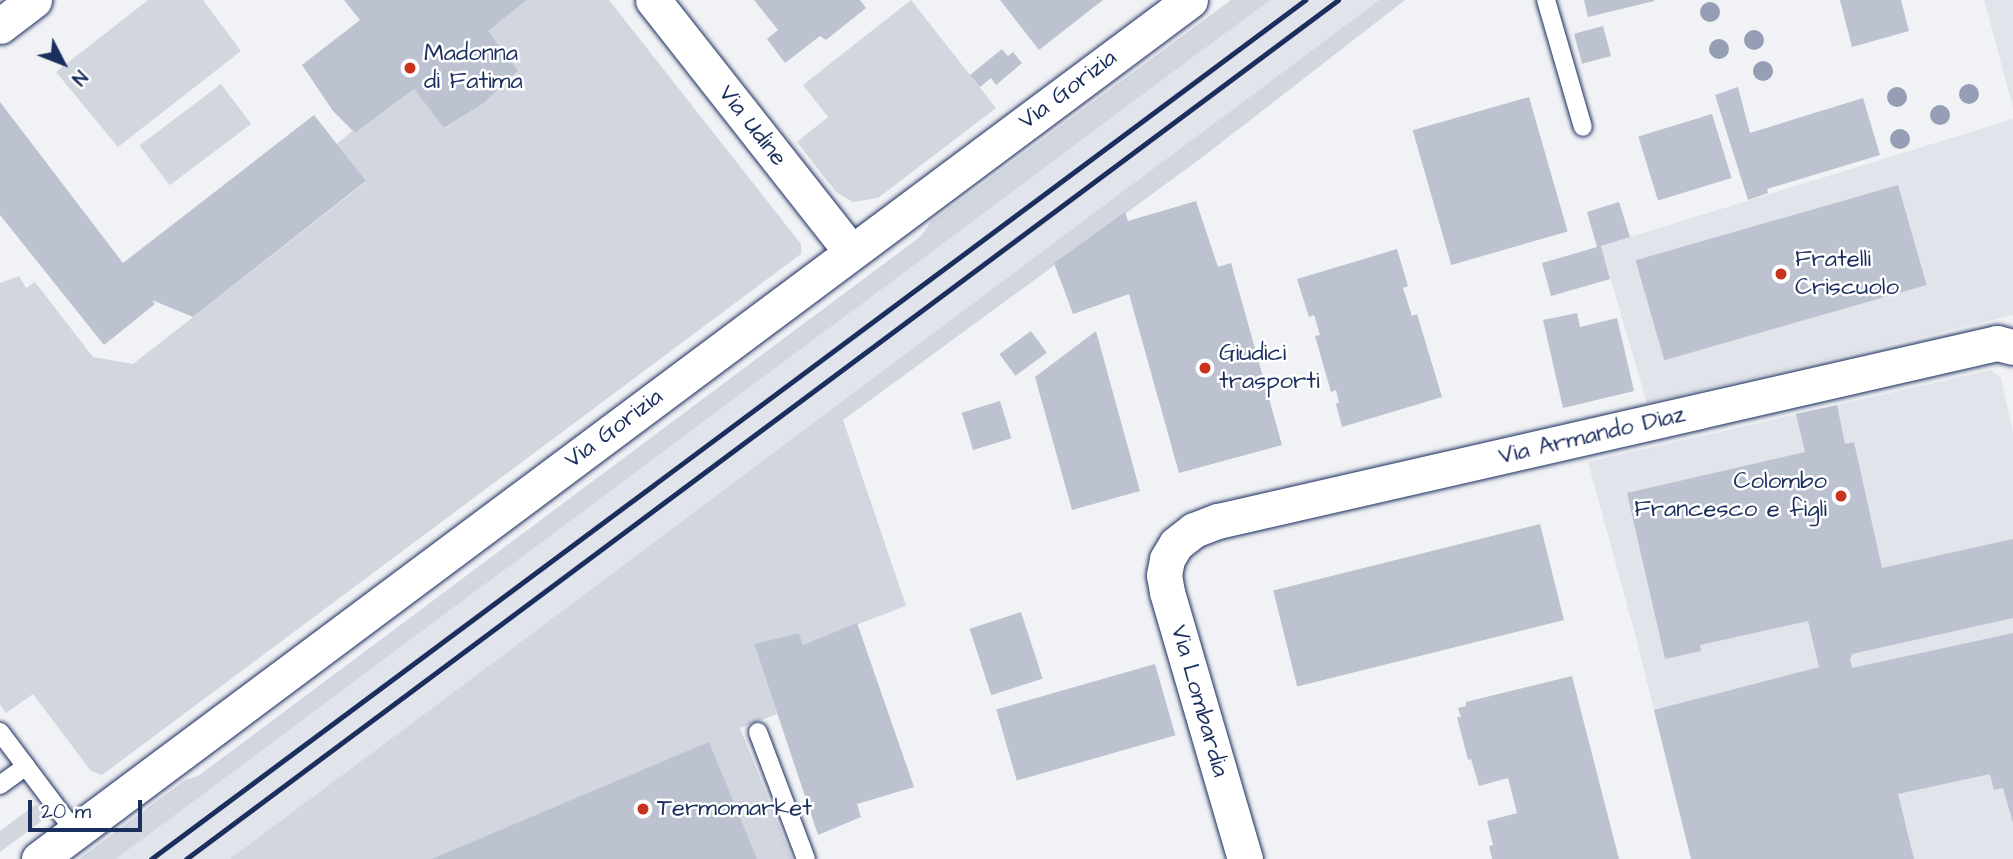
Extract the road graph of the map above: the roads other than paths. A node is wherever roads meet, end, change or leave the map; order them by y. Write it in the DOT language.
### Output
graph roads {
  1 [pos="34,0"];
  2 [pos="653,0"];
  3 [pos="1546,0"];
  4 [pos="1188,1"];
  5 [pos="0,26"];
  6 [pos="1583,127"];
  7 [pos="851,252"];
  8 [pos="2013,347"];
  9 [pos="1176,544"];
  10 [pos="0,732"];
  11 [pos="758,732"];
  12 [pos="26,766"];
  13 [pos="0,785"];
  14 [pos="75,832"];
  15 [pos="39,859"];
  16 [pos="806,859"];
  17 [pos="1245,859"];
  1 -- 5 [label="street"];
  2 -- 7 [label="street, Via Udine"];
  3 -- 6 [label="lane"];
  4 -- 7 [label="street, Via Gorizia"];
  7 -- 14 [label="street, Via Gorizia"];
  8 -- 9 [label="street, Via Armando Diaz"];
  9 -- 17 [label="street, Via Lombardia"];
  10 -- 12 [label="lane"];
  11 -- 16 [label="lane"];
  12 -- 13 [label="lane"];
  12 -- 14 [label="lane"];
  14 -- 15 [label="street, Via Gorizia"];
}
